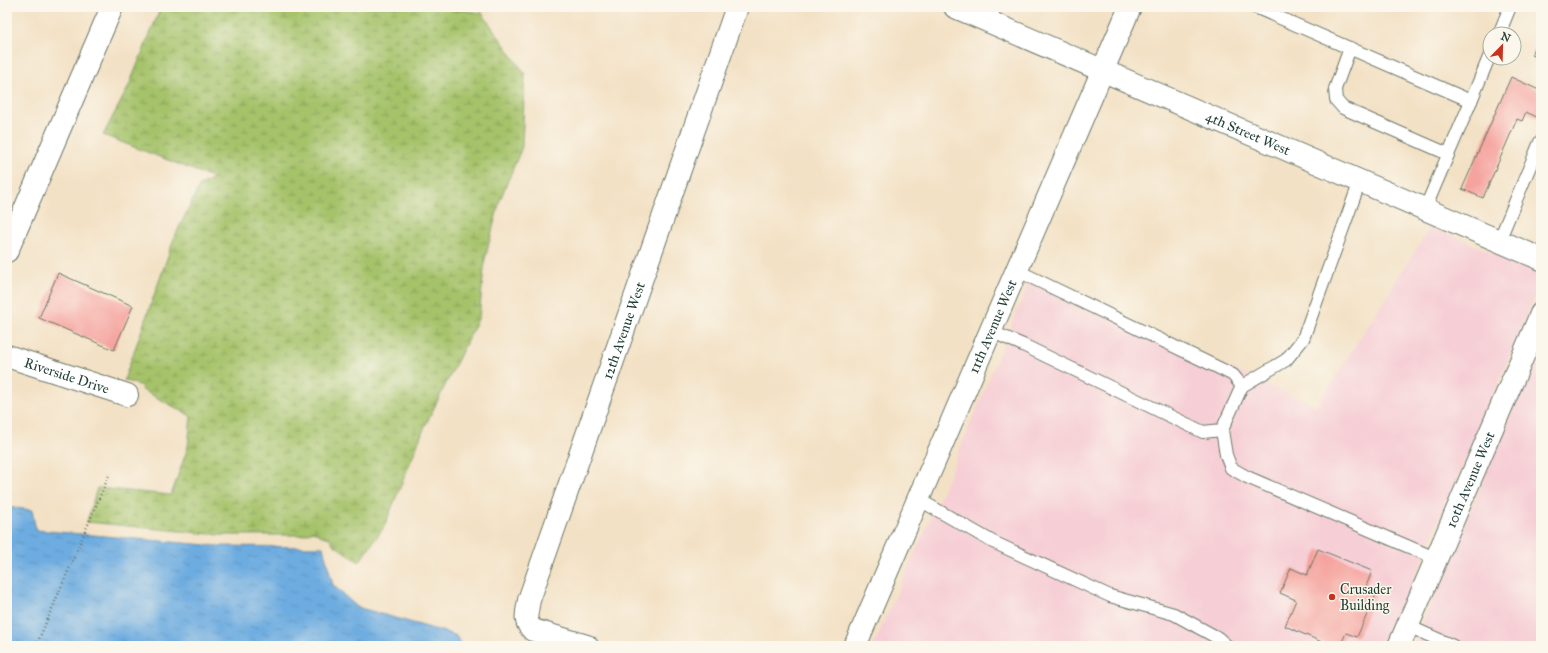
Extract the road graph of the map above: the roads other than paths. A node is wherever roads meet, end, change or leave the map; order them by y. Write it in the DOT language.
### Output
graph roads {
  1 [pos="112,7"];
  2 [pos="737,7"];
  3 [pos="955,7"];
  4 [pos="1130,7"];
  5 [pos="1255,7"];
  6 [pos="1510,7"];
  7 [pos="992,14"];
  8 [pos="1502,26"];
  9 [pos="1350,48"];
  10 [pos="1485,66"];
  11 [pos="1102,70"];
  12 [pos="1471,101"];
  13 [pos="1541,142"];
  14 [pos="1448,154"];
  15 [pos="1360,181"];
  16 [pos="1425,209"];
  17 [pos="1499,241"];
  18 [pos="7,252"];
  19 [pos="1541,259"];
  20 [pos="1016,270"];
  21 [pos="1541,314"];
  22 [pos="990,331"];
  23 [pos="7,356"];
  24 [pos="1242,386"];
  25 [pos="127,395"];
  26 [pos="1222,430"];
  27 [pos="918,499"];
  28 [pos="1437,559"];
  29 [pos="1408,626"];
  30 [pos="587,646"];
  31 [pos="855,646"];
  32 [pos="1227,646"];
  33 [pos="1399,646"];
  34 [pos="1453,646"];
  1 -- 18 [label="street"];
  2 -- 30 [label="street, 12th Avenue West"];
  3 -- 7 [label="street, 4th Street West"];
  4 -- 11 [label="street, 11th Avenue West"];
  5 -- 9 [label="lane"];
  6 -- 8 [label="lane"];
  7 -- 11 [label="street, 4th Street West"];
  9 -- 12 [label="lane"];
  9 -- 14 [label="lane"];
  10 -- 12 [label="lane"];
  11 -- 15 [label="street, 4th Street West"];
  11 -- 20 [label="street, 11th Avenue West"];
  12 -- 14 [label="lane"];
  13 -- 17 [label="lane"];
  14 -- 16 [label="lane"];
  15 -- 16 [label="street, 4th Street West"];
  15 -- 24 [label="lane"];
  16 -- 17 [label="street, 4th Street West"];
  17 -- 19 [label="street, 4th Street West"];
  20 -- 22 [label="street, 11th Avenue West"];
  20 -- 24 [label="lane"];
  21 -- 28 [label="street, 10th Avenue West"];
  22 -- 26 [label="lane"];
  22 -- 27 [label="street, 11th Avenue West"];
  23 -- 25 [label="street, Riverside Drive"];
  24 -- 26 [label="lane"];
  26 -- 28 [label="lane"];
  27 -- 31 [label="street, 11th Avenue West"];
  27 -- 32 [label="lane"];
  28 -- 29 [label="street, 10th Avenue West"];
  29 -- 33 [label="street, 10th Avenue West"];
  29 -- 34 [label="lane"];
}
